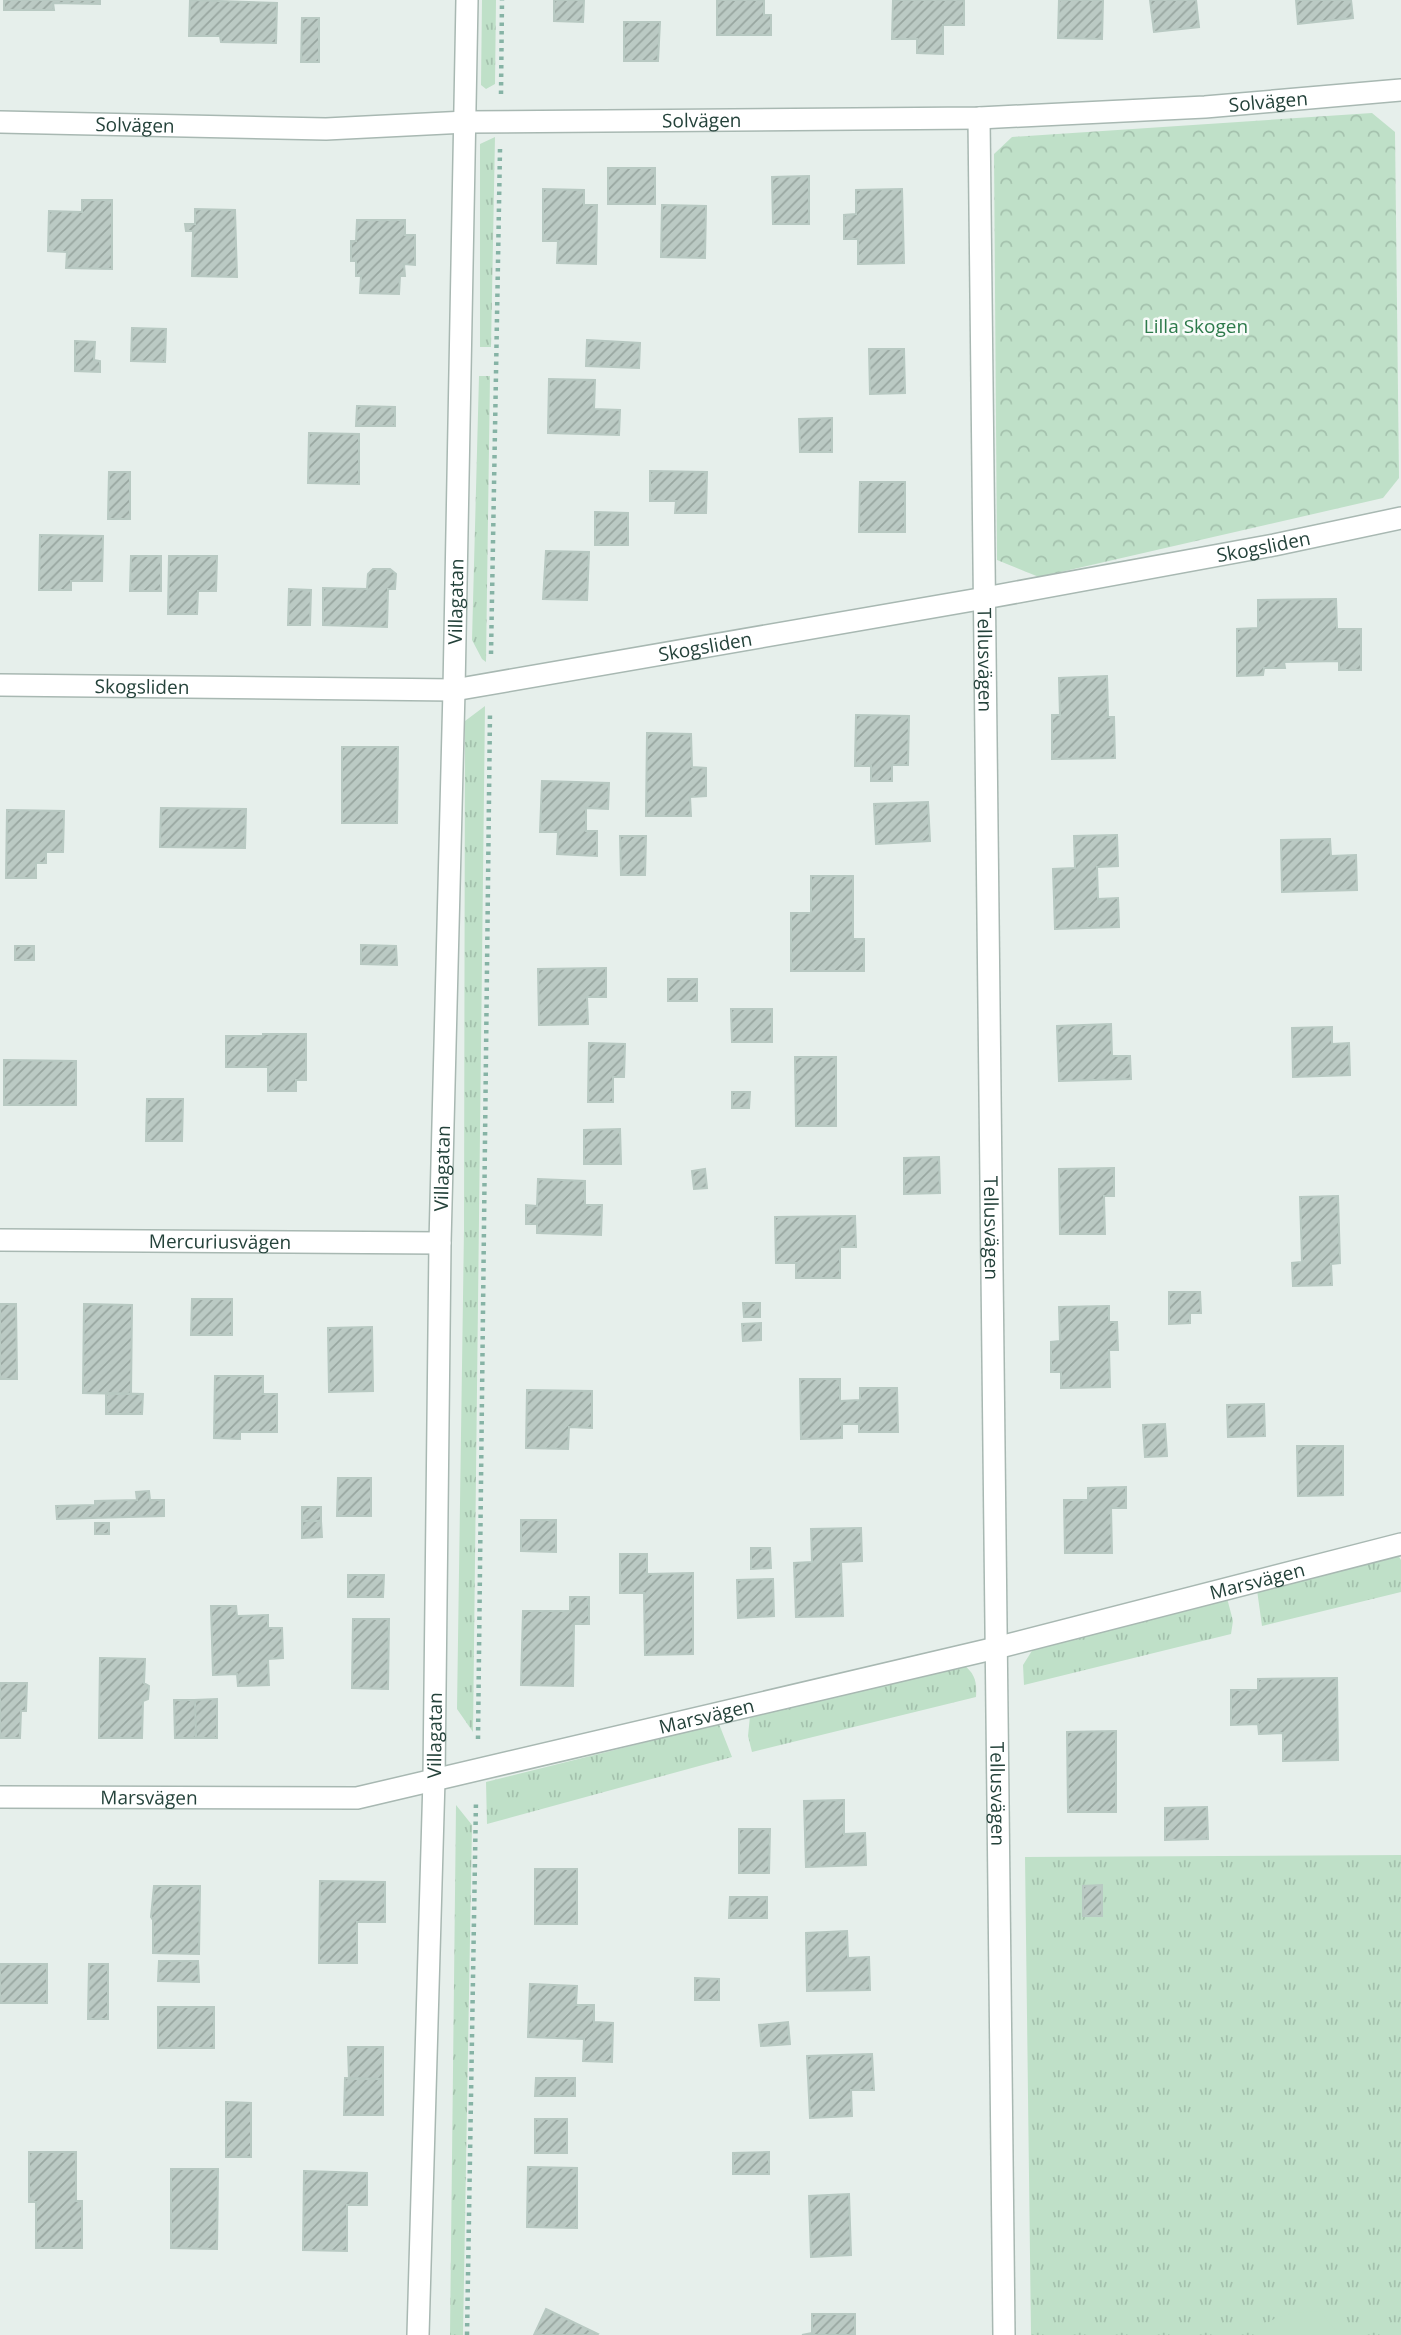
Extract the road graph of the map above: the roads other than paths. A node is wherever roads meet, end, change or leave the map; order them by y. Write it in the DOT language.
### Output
graph roads {
  1 [pos="467,0"];
  2 [pos="1401,90"];
  3 [pos="979,118"];
  4 [pos="0,122"];
  5 [pos="466,122"];
  6 [pos="1401,517"];
  7 [pos="985,598"];
  8 [pos="0,685"];
  9 [pos="454,690"];
  10 [pos="0,1240"];
  11 [pos="440,1243"];
  12 [pos="1401,1544"];
  13 [pos="996,1648"];
  14 [pos="434,1779"];
  15 [pos="0,1797"];
  16 [pos="418,2335"];
  17 [pos="1004,2335"];
  1 -- 5 [label="street, Villagatan"];
  2 -- 3 [label="street, Solvägen"];
  3 -- 5 [label="street, Solvägen"];
  3 -- 7 [label="street, Tellusvägen"];
  4 -- 5 [label="street, Solvägen"];
  5 -- 9 [label="street, Villagatan"];
  6 -- 7 [label="street, Skogsliden"];
  7 -- 9 [label="street, Skogsliden"];
  7 -- 13 [label="street, Tellusvägen"];
  8 -- 9 [label="street, Skogsliden"];
  9 -- 11 [label="street, Villagatan"];
  10 -- 11 [label="street, Mercuriusvägen"];
  11 -- 14 [label="street, Villagatan"];
  12 -- 13 [label="street, Marsvägen"];
  13 -- 14 [label="street, Marsvägen"];
  13 -- 17 [label="street, Tellusvägen"];
  14 -- 15 [label="street, Marsvägen"];
  14 -- 16 [label="street, Villagatan"];
}
